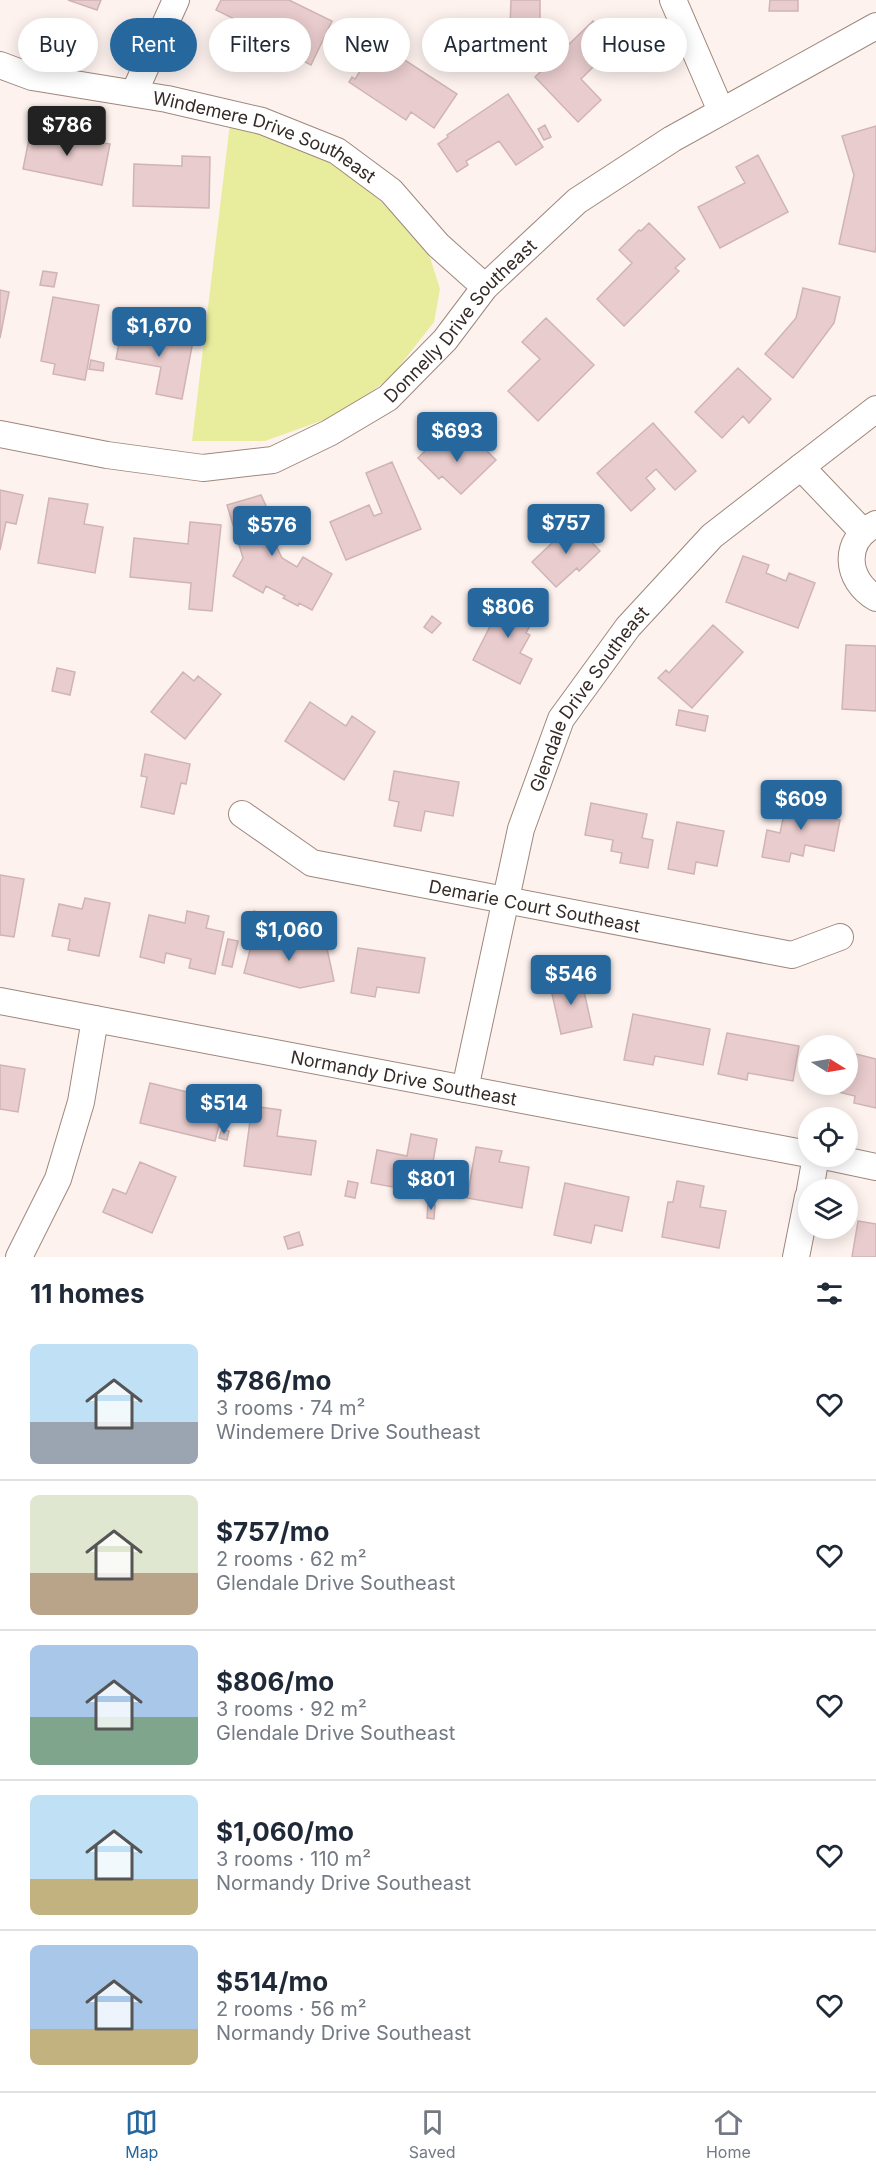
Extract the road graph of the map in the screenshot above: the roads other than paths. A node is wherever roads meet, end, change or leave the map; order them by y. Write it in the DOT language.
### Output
graph roads {
  1 [pos="176,0"];
  2 [pos="673,0"];
  3 [pos="876,26"];
  4 [pos="0,65"];
  5 [pos="134,93"];
  6 [pos="721,111"];
  7 [pos="485,287"];
  8 [pos="876,409"];
  9 [pos="0,434"];
  10 [pos="801,467"];
  11 [pos="870,528"];
  12 [pos="876,598"];
  13 [pos="242,814"];
  14 [pos="506,900"];
  15 [pos="840,937"];
  16 [pos="0,1001"];
  17 [pos="95,1019"];
  18 [pos="465,1089"];
  19 [pos="798,1152"];
  20 [pos="858,1163"];
  21 [pos="876,1167"];
  22 [pos="800,1239"];
  23 [pos="19,1257"];
  24 [pos="796,1257"];
  1 -- 5 [label="street"];
  2 -- 6 [label="street"];
  3 -- 6 [label="street, Donnelly Drive Southeast"];
  4 -- 5 [label="street, Windemere Drive Southeast"];
  5 -- 7 [label="street, Windemere Drive Southeast"];
  6 -- 7 [label="street, Donnelly Drive Southeast"];
  7 -- 9 [label="street, Donnelly Drive Southeast"];
  8 -- 10 [label="street, Glendale Drive Southeast"];
  10 -- 11 [label="street"];
  10 -- 14 [label="street, Glendale Drive Southeast"];
  11 -- 12 [label="street"];
  13 -- 14 [label="street, Demarie Court Southeast"];
  14 -- 15 [label="street, Demarie Court Southeast"];
  14 -- 18 [label="street, Glendale Drive Southeast"];
  16 -- 17 [label="street, Normandy Drive Southeast"];
  17 -- 18 [label="street, Normandy Drive Southeast"];
  17 -- 23 [label="street"];
  18 -- 19 [label="street, Normandy Drive Southeast"];
  20 -- 21 [label="street"];
  22 -- 24 [label="street"];
}
